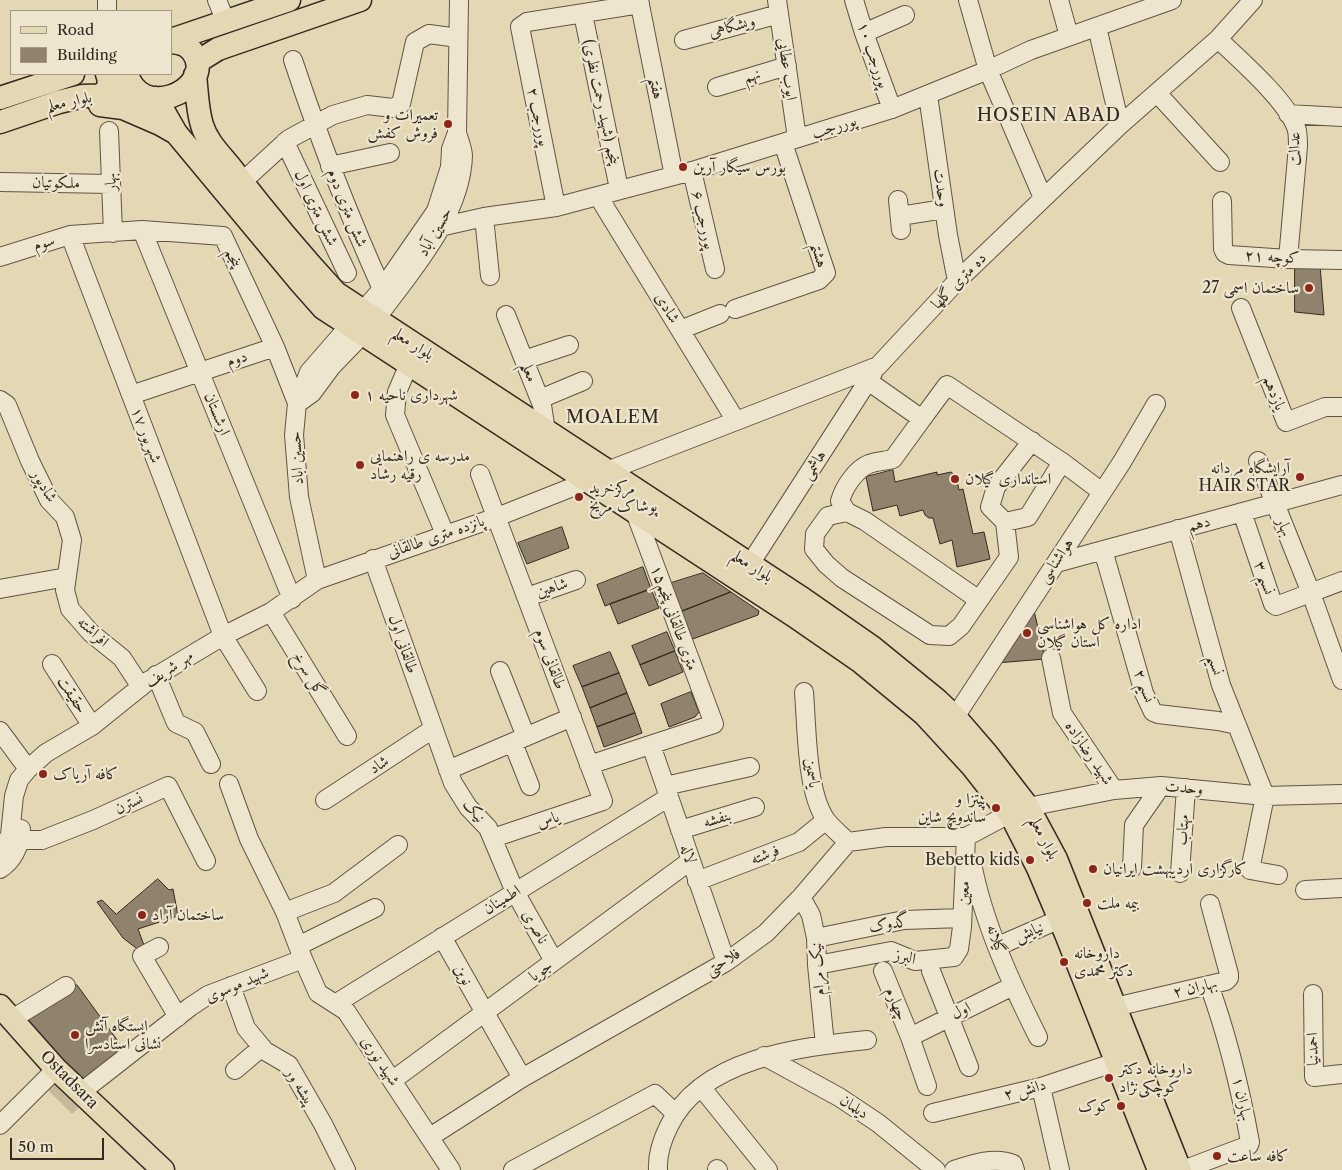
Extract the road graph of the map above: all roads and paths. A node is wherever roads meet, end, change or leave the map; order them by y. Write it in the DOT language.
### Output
graph roads {
  1 [pos="218,0"];
  2 [pos="290,0"];
  3 [pos="360,0"];
  4 [pos="459,0"];
  5 [pos="854,0"];
  6 [pos="1059,0"];
  7 [pos="1172,0"];
  8 [pos="1253,0"];
  9 [pos="971,1"];
  10 [pos="639,2"];
  11 [pos="259,5"];
  12 [pos="778,7"];
  13 [pos="1131,7"];
  14 [pos="583,14"];
  15 [pos="905,15"];
  16 [pos="226,22"];
  17 [pos="1097,27"];
  18 [pos="864,33"];
  19 [pos="1069,36"];
  20 [pos="458,38"];
  21 [pos="1218,38"];
  22 [pos="684,40"];
  23 [pos="172,41"];
  24 [pos="172,41"];
  25 [pos="293,60"];
  26 [pos="787,66"];
  27 [pos="196,68"];
  28 [pos="988,70"];
  29 [pos="70,75"];
  30 [pos="107,75"];
  31 [pos="127,75"];
  32 [pos="717,86"];
  33 [pos="1156,93"];
  34 [pos="928,95"];
  35 [pos="91,96"];
  36 [pos="148,96"];
  37 [pos="0,98"];
  38 [pos="892,109"];
  39 [pos="1288,114"];
  40 [pos="1342,117"];
  41 [pos="0,122"];
  42 [pos="315,125"];
  43 [pos="1120,125"];
  44 [pos="109,131"];
  45 [pos="176,133"];
  46 [pos="790,140"];
  47 [pos="285,142"];
  48 [pos="390,153"];
  49 [pos="1220,162"];
  50 [pos="330,166"];
  51 [pos="692,170"];
  52 [pos="674,176"];
  53 [pos="0,182"];
  54 [pos="242,182"];
  55 [pos="111,184"];
  56 [pos="620,189"];
  57 [pos="598,196"];
  58 [pos="1043,198"];
  59 [pos="1222,201"];
  60 [pos="556,207"];
  61 [pos="944,209"];
  62 [pos="900,216"];
  63 [pos="484,217"];
  64 [pos="438,218"];
  65 [pos="142,230"];
  66 [pos="113,233"];
  67 [pos="70,235"];
  68 [pos="90,235"];
  69 [pos="0,257"];
  70 [pos="1288,259"];
  71 [pos="1342,260"];
  72 [pos="715,269"];
  73 [pos="347,273"];
  74 [pos="490,276"];
  75 [pos="957,281"];
  76 [pos="382,290"];
  77 [pos="1240,308"];
  78 [pos="506,315"];
  79 [pos="363,322"];
  80 [pos="680,330"];
  81 [pos="569,345"];
  82 [pos="275,346"];
  83 [pos="524,360"];
  84 [pos="409,364"];
  85 [pos="878,366"];
  86 [pos="199,371"];
  87 [pos="583,381"];
  88 [pos="868,381"];
  89 [pos="131,395"];
  90 [pos="540,399"];
  91 [pos="0,400"];
  92 [pos="297,403"];
  93 [pos="1156,404"];
  94 [pos="1342,407"];
  95 [pos="922,419"];
  96 [pos="736,421"];
  97 [pos="546,431"];
  98 [pos="1032,441"];
  99 [pos="553,458"];
  100 [pos="1258,461"];
  101 [pos="1062,462"];
  102 [pos="480,474"];
  103 [pos="597,476"];
  104 [pos="1342,484"];
  105 [pos="1102,492"];
  106 [pos="555,494"];
  107 [pos="1274,503"];
  108 [pos="635,512"];
  109 [pos="847,512"];
  110 [pos="1242,512"];
  111 [pos="497,516"];
  112 [pos="1004,522"];
  113 [pos="1178,529"];
  114 [pos="444,534"];
  115 [pos="1103,550"];
  116 [pos="373,559"];
  117 [pos="1056,562"];
  118 [pos="750,564"];
  119 [pos="67,577"];
  120 [pos="317,580"];
  121 [pos="576,580"];
  122 [pos="1342,582"];
  123 [pos="0,589"];
  124 [pos="1311,593"];
  125 [pos="527,597"];
  126 [pos="292,599"];
  127 [pos="979,600"];
  128 [pos="271,612"];
  129 [pos="223,636"];
  130 [pos="1051,658"];
  131 [pos="52,664"];
  132 [pos="500,671"];
  133 [pos="156,675"];
  134 [pos="1342,680"];
  135 [pos="141,687"];
  136 [pos="257,691"];
  137 [pos="804,692"];
  138 [pos="572,717"];
  139 [pos="955,717"];
  140 [pos="1237,725"];
  141 [pos="92,726"];
  142 [pos="433,729"];
  143 [pos="0,732"];
  144 [pos="347,736"];
  145 [pos="520,740"];
  146 [pos="651,745"];
  147 [pos="212,764"];
  148 [pos="589,765"];
  149 [pos="750,768"];
  150 [pos="28,769"];
  151 [pos="448,770"];
  152 [pos="229,784"];
  153 [pos="530,786"];
  154 [pos="1162,786"];
  155 [pos="1186,788"];
  156 [pos="1114,790"];
  157 [pos="667,791"];
  158 [pos="1342,794"];
  159 [pos="1265,796"];
  160 [pos="326,800"];
  161 [pos="603,801"];
  162 [pos="755,807"];
  163 [pos="1018,810"];
  164 [pos="826,820"];
  165 [pos="680,830"];
  166 [pos="15,837"];
  167 [pos="966,837"];
  168 [pos="493,838"];
  169 [pos="848,842"];
  170 [pos="398,845"];
  171 [pos="0,853"];
  172 [pos="206,861"];
  173 [pos="690,861"];
  174 [pos="1132,868"];
  175 [pos="0,869"];
  176 [pos="1180,873"];
  177 [pos="1278,874"];
  178 [pos="697,881"];
  179 [pos="1342,888"];
  180 [pos="1305,890"];
  181 [pos="515,892"];
  182 [pos="802,896"];
  183 [pos="1210,904"];
  184 [pos="375,908"];
  185 [pos="285,912"];
  186 [pos="962,918"];
  187 [pos="1060,919"];
  188 [pos="442,937"];
  189 [pos="816,938"];
  190 [pos="998,946"];
  191 [pos="159,948"];
  192 [pos="959,949"];
  193 [pos="300,952"];
  194 [pos="554,961"];
  195 [pos="726,962"];
  196 [pos="817,965"];
  197 [pos="883,971"];
  198 [pos="931,971"];
  199 [pos="1209,984"];
  200 [pos="66,986"];
  201 [pos="231,986"];
  202 [pos="1013,986"];
  203 [pos="1313,994"];
  204 [pos="335,1004"];
  205 [pos="1115,1007"];
  206 [pos="6,1012"];
  207 [pos="484,1013"];
  208 [pos="178,1017"];
  209 [pos="949,1017"];
  210 [pos="910,1037"];
  211 [pos="1038,1037"];
  212 [pos="867,1040"];
  213 [pos="825,1045"];
  214 [pos="262,1047"];
  215 [pos="764,1056"];
  216 [pos="1116,1062"];
  217 [pos="969,1068"];
  218 [pos="56,1069"];
  219 [pos="235,1070"];
  220 [pos="1342,1074"];
  221 [pos="522,1078"];
  222 [pos="393,1080"];
  223 [pos="927,1086"];
  224 [pos="701,1087"];
  225 [pos="1041,1087"];
  226 [pos="80,1093"];
  227 [pos="675,1113"];
  228 [pos="933,1113"];
  229 [pos="0,1125"];
  230 [pos="430,1137"];
  231 [pos="163,1170"];
  232 [pos="346,1170"];
  233 [pos="451,1170"];
  234 [pos="513,1170"];
  235 [pos="658,1170"];
  236 [pos="768,1170"];
  237 [pos="936,1170"];
  238 [pos="954,1170"];
  239 [pos="1016,1170"];
  240 [pos="1060,1170"];
  241 [pos="1159,1170"];
  242 [pos="1181,1170"];
  1 -- 16 [label="street"];
  2 -- 11 [label="main road"];
  3 -- 27 [label="main road"];
  4 -- 20 [label="street, حسین آباد"];
  5 -- 18 [label="street, پوررجب ۱۰"];
  6 -- 19 [label="street"];
  7 -- 13 [label="street, پوررجب"];
  8 -- 21 [label="street, ده متری گلها"];
  9 -- 28 [label="street"];
  10 -- 14 [label="street"];
  10 -- 52 [label="street, هفتم"];
  11 -- 16 [label="main road"];
  12 -- 22 [label="street, ویشگاهی"];
  12 -- 26 [label="street, ایوب عطایی"];
  13 -- 17 [label="street, پوررجب"];
  14 -- 56 [label="street, پنجم (شهید رحمت نظری)"];
  14 -- 60 [label="street, پوررجب ۲"];
  15 -- 18 [label="street"];
  16 -- 23 [label="main road"];
  17 -- 19 [label="street, پوررجب"];
  17 -- 43 [label="street"];
  18 -- 38 [label="street, پوررجب ۱۰"];
  19 -- 28 [label="street, پوررجب"];
  20 -- 42 [label="street"];
  20 -- 64 [label="street, حسین آباد"];
  21 -- 33 [label="street, ده متری گلها"];
  21 -- 39 [label="street, عدالت"];
  24 -- 27 [label="main road"];
  25 -- 42 [label="street, شش متری دوم"];
  26 -- 32 [label="street, نهم"];
  26 -- 46 [label="street, ایوب عطایی"];
  27 -- 36 [label="main road"];
  27 -- 54 [label="main road, بلوار معلم"];
  28 -- 34 [label="street, پوررجب"];
  28 -- 58 [label="street"];
  29 -- 37 [label="main road, بلوار معلم"];
  30 -- 35 [label="main road"];
  31 -- 36 [label="main road"];
  33 -- 43 [label="street, ده متری گلها"];
  33 -- 49 [label="street"];
  34 -- 38 [label="street, پوررجب"];
  34 -- 61 [label="street, وحدت"];
  35 -- 36 [label="main road, بلوار معلم"];
  35 -- 41 [label="main road, بلوار معلم"];
  35 -- 45 [label="main road"];
  36 -- 45 [label="main road, بلوار معلم"];
  38 -- 46 [label="street, پوررجب"];
  39 -- 40 [label="street"];
  39 -- 70 [label="street, عدالت"];
  42 -- 47 [label="street"];
  42 -- 50 [label="street, شش متری دوم"];
  43 -- 58 [label="street, ده متری گلها"];
  44 -- 55 [label="street, بهار"];
  45 -- 79 [label="main road, بلوار معلم"];
  46 -- 51 [label="street, پوررجب"];
  46 -- 80 [label="street, هشتم"];
  47 -- 54 [label="street"];
  47 -- 73 [label="street, شش متری اول"];
  48 -- 50 [label="street"];
  50 -- 76 [label="street, شش متری دوم"];
  51 -- 52 [label="street, پوررجب"];
  51 -- 72 [label="street, پوررجب ۶"];
  52 -- 56 [label="street, پوررجب"];
  53 -- 55 [label="street, ملکوتیان"];
  54 -- 79 [label="main road, بلوار معلم"];
  55 -- 66 [label="street, بهار"];
  56 -- 57 [label="street, پوررجب"];
  57 -- 60 [label="street, پوررجب"];
  57 -- 80 [label="street, شادی"];
  58 -- 75 [label="street, ده متری گلها"];
  59 -- 70 [label="street, کوچه ۲۱"];
  60 -- 63 [label="street, پوررجب"];
  61 -- 62 [label="street"];
  61 -- 75 [label="street, وحدت"];
  63 -- 64 [label="street, پوررجب"];
  63 -- 74 [label="street"];
  64 -- 76 [label="street, حسین آباد"];
  64 -- 79 [label="street, حسین آباد"];
  65 -- 66 [label="street, پنجم"];
  65 -- 82 [label="street, پنجم"];
  65 -- 86 [label="street, ارشستان"];
  66 -- 68 [label="street, پنجم"];
  67 -- 68 [label="street, سوم"];
  67 -- 69 [label="street, سوم"];
  67 -- 89 [label="street, ۱۷ شهریور"];
  70 -- 71 [label="street, کوچه ۲۱"];
  75 -- 85 [label="street, ده متری گلها"];
  76 -- 79 [label="street, حسین آباد"];
  77 -- 94 [label="street, یازدهم"];
  78 -- 83 [label="street, معلم"];
  79 -- 84 [label="main road, بلوار معلم"];
  79 -- 92 [label="street, حسین آباد"];
  79 -- 92 [label="street, حسین اباد"];
  79 -- 97 [label="main road, بلوار معلم"];
  80 -- 96 [label="street, شادی"];
  81 -- 83 [label="street"];
  82 -- 86 [label="street, دوم"];
  82 -- 92 [label="street, پنجم"];
  83 -- 90 [label="street, معلم"];
  84 -- 99 [label="main road, بلوار معلم"];
  84 -- 114 [label="street"];
  85 -- 88 [label="street, هاشمی"];
  85 -- 96 [label="street, ده متری گلها"];
  86 -- 89 [label="street"];
  86 -- 126 [label="street, ارشستان"];
  87 -- 90 [label="street"];
  88 -- 95 [label="street"];
  88 -- 118 [label="street, هاشمی"];
  89 -- 129 [label="street, ۱۷ شهریور"];
  90 -- 97 [label="street, معلم"];
  91 -- 119 [label="street, شادپور"];
  92 -- 120 [label="street, حسین اباد"];
  93 -- 105 [label="street, هواشناسی"];
  95 -- 98 [label="street"];
  95 -- 109 [label="street"];
  96 -- 103 [label="street, ده متری گلها"];
  97 -- 103 [label="main road, بلوار معلم"];
  98 -- 101 [label="street"];
  98 -- 112 [label="street"];
  99 -- 103 [label="main road, بلوار معلم"];
  99 -- 106 [label="street"];
  100 -- 107 [label="street, بهار"];
  101 -- 105 [label="street"];
  101 -- 112 [label="street"];
  102 -- 111 [label="street"];
  103 -- 106 [label="street, پانزده متری طالقانی"];
  103 -- 108 [label="main road, بلوار معلم"];
  103 -- 118 [label="main road, بلوار معلم"];
  104 -- 107 [label="street, دهم"];
  105 -- 117 [label="street, هواشناسی"];
  106 -- 111 [label="street, پانزده متری طالقانی"];
  107 -- 110 [label="street, دهم"];
  107 -- 124 [label="street, بهار"];
  108 -- 146 [label="street, ۱۵متری طالقانی پنجم"];
  108 -- 163 [label="main road, بلوار معلم"];
  109 -- 127 [label="street"];
  109 -- 127 [label="street"];
  110 -- 113 [label="street, دهم"];
  110 -- 124 [label="street, نسیم ۳"];
  111 -- 114 [label="street, پانزده متری طالقانی"];
  111 -- 125 [label="street, طالقانی سوم"];
  112 -- 127 [label="street"];
  113 -- 115 [label="street, دهم"];
  113 -- 140 [label="street, نسیم"];
  114 -- 116 [label="street, پانزده متری طالقانی"];
  115 -- 117 [label="street, دهم"];
  115 -- 140 [label="street, نسیم ٢"];
  116 -- 120 [label="street, پانزده متری طالقانی"];
  116 -- 142 [label="street, طالقانی اول"];
  117 -- 139 [label="street, هواشناسی"];
  118 -- 139 [label="main road, بلوار معلم"];
  119 -- 123 [label="street"];
  119 -- 135 [label="street, افراشته"];
  120 -- 126 [label="street, مهر شریف"];
  121 -- 125 [label="street, شاهین"];
  122 -- 124 [label="street"];
  124 -- 134 [label="street"];
  125 -- 138 [label="street, طالقانی سوم"];
  126 -- 128 [label="street, مهر شریف"];
  128 -- 129 [label="street, مهر شریف"];
  128 -- 144 [label="street, گل سرخ"];
  129 -- 133 [label="street, مهر شریف"];
  129 -- 136 [label="street, ۱۷ شهریور"];
  130 -- 156 [label="street, شهید رضازاده"];
  131 -- 141 [label="street, حقیقت"];
  132 -- 145 [label="street"];
  133 -- 135 [label="street, مهر شریف"];
  133 -- 147 [label="street"];
  135 -- 141 [label="street, مهر شریف"];
  137 -- 164 [label="street, یاسمین"];
  138 -- 145 [label="street"];
  138 -- 148 [label="street, طالقانی سوم"];
  139 -- 163 [label="main road, بلوار معلم"];
  140 -- 159 [label="street, نسیم"];
  141 -- 150 [label="street, مهر شریف"];
  142 -- 151 [label="street, نیک"];
  142 -- 160 [label="street, شاد"];
  143 -- 150 [label="street"];
  145 -- 151 [label="street"];
  145 -- 153 [label="street"];
  146 -- 148 [label="street"];
  146 -- 157 [label="street, لاله"];
  148 -- 161 [label="street, طالقانی سوم"];
  149 -- 157 [label="street"];
  150 -- 166 [label="street, مهر شریف"];
  151 -- 168 [label="street, نیک"];
  152 -- 185 [label="street, شهید نوری"];
  154 -- 155 [label="street, وحدت"];
  154 -- 156 [label="street, وحدت"];
  154 -- 174 [label="street"];
  155 -- 159 [label="street, وحدت"];
  155 -- 176 [label="street, مهتاب"];
  156 -- 163 [label="street, وحدت"];
  157 -- 165 [label="street, لاله"];
  157 -- 181 [label="street, اطمینان"];
  158 -- 159 [label="street, وحدت"];
  159 -- 177 [label="street"];
  161 -- 168 [label="street, یاس"];
  162 -- 165 [label="street, بنفشه"];
  163 -- 167 [label="street"];
  163 -- 187 [label="main road, بلوار معلم"];
  163 -- 205 [label="main road, بلوار معلم"];
  164 -- 169 [label="street, یاسمین"];
  164 -- 178 [label="street, فرشته"];
  165 -- 173 [label="street, لاله"];
  166 -- 171 [label="street, مهر شریف"];
  166 -- 172 [label="street, نسترن"];
  166 -- 175 [label="street, مهر شریف"];
  167 -- 169 [label="street"];
  167 -- 186 [label="street, معین"];
  167 -- 190 [label="street, گیلانه"];
  168 -- 181 [label="street, نیک"];
  169 -- 182 [label="street, فلاحتی"];
  170 -- 185 [label="street"];
  173 -- 178 [label="street, لاله"];
  173 -- 194 [label="street, جویا"];
  178 -- 195 [label="street, لاله"];
  179 -- 180 [label="street"];
  181 -- 188 [label="street, اطمینان"];
  181 -- 194 [label="street, ناصری"];
  182 -- 189 [label="street, نیک مرام"];
  182 -- 195 [label="street, فلاحتی"];
  183 -- 199 [label="street, بهاران ۲"];
  184 -- 193 [label="street, شهید موسوی"];
  185 -- 193 [label="street, شهید نوری"];
  186 -- 189 [label="street, گدوک"];
  186 -- 192 [label="street, معین"];
  187 -- 190 [label="street, نیایش"];
  187 -- 216 [label="main road, بلوار معلم"];
  188 -- 204 [label="street, اطمینان"];
  188 -- 207 [label="street, نوین"];
  189 -- 196 [label="street, نیک مرام"];
  190 -- 202 [label="street, گیلانه"];
  191 -- 208 [label="street"];
  192 -- 196 [label="street, البرز"];
  193 -- 201 [label="street, شهید موسوی"];
  193 -- 204 [label="street, شهید نوری"];
  194 -- 207 [label="street, جویا"];
  195 -- 221 [label="street, فلاحتی"];
  196 -- 213 [label="street, نیک مرام"];
  197 -- 210 [label="street, چهارم"];
  198 -- 209 [label="street"];
  199 -- 205 [label="street, بهاران ۲"];
  199 -- 242 [label="street, بهاران ۱"];
  200 -- 206 [label="street"];
  201 -- 208 [label="street, شهید موسوی"];
  201 -- 214 [label="street, پیشه ور"];
  202 -- 209 [label="street, اول"];
  202 -- 211 [label="street, گیلانه"];
  203 -- 220 [label="street, احمدنیا"];
  204 -- 222 [label="street, شهید نوری"];
  205 -- 242 [label="main road, بلوار معلم"];
  206 -- 218 [label="main road, Ostadsara"];
  207 -- 221 [label="street, نوین"];
  207 -- 222 [label="street, جویا"];
  208 -- 226 [label="street, شهید موسوی"];
  209 -- 210 [label="street, اول"];
  209 -- 217 [label="street"];
  210 -- 223 [label="street"];
  212 -- 213 [label="street"];
  213 -- 215 [label="street"];
  214 -- 219 [label="street"];
  214 -- 232 [label="street, پیشه ور"];
  215 -- 224 [label="street"];
  215 -- 237 [label="street, دیلمان"];
  216 -- 225 [label="street, دانش ۲"];
  216 -- 241 [label="main road, بلوار معلم"];
  218 -- 226 [label="main road, Ostadsara"];
  218 -- 229 [label="street"];
  221 -- 230 [label="street, فلاحتی"];
  222 -- 230 [label="street, شهید نوری"];
  224 -- 227 [label="street"];
  224 -- 236 [label="street"];
  225 -- 228 [label="street, دانش ۲"];
  225 -- 240 [label="street"];
  226 -- 231 [label="main road, Ostadsara"];
  227 -- 234 [label="street"];
  227 -- 235 [label="street"];
  230 -- 233 [label="street, شهید نوری"];
  238 -- 239 [label="street"];
}
